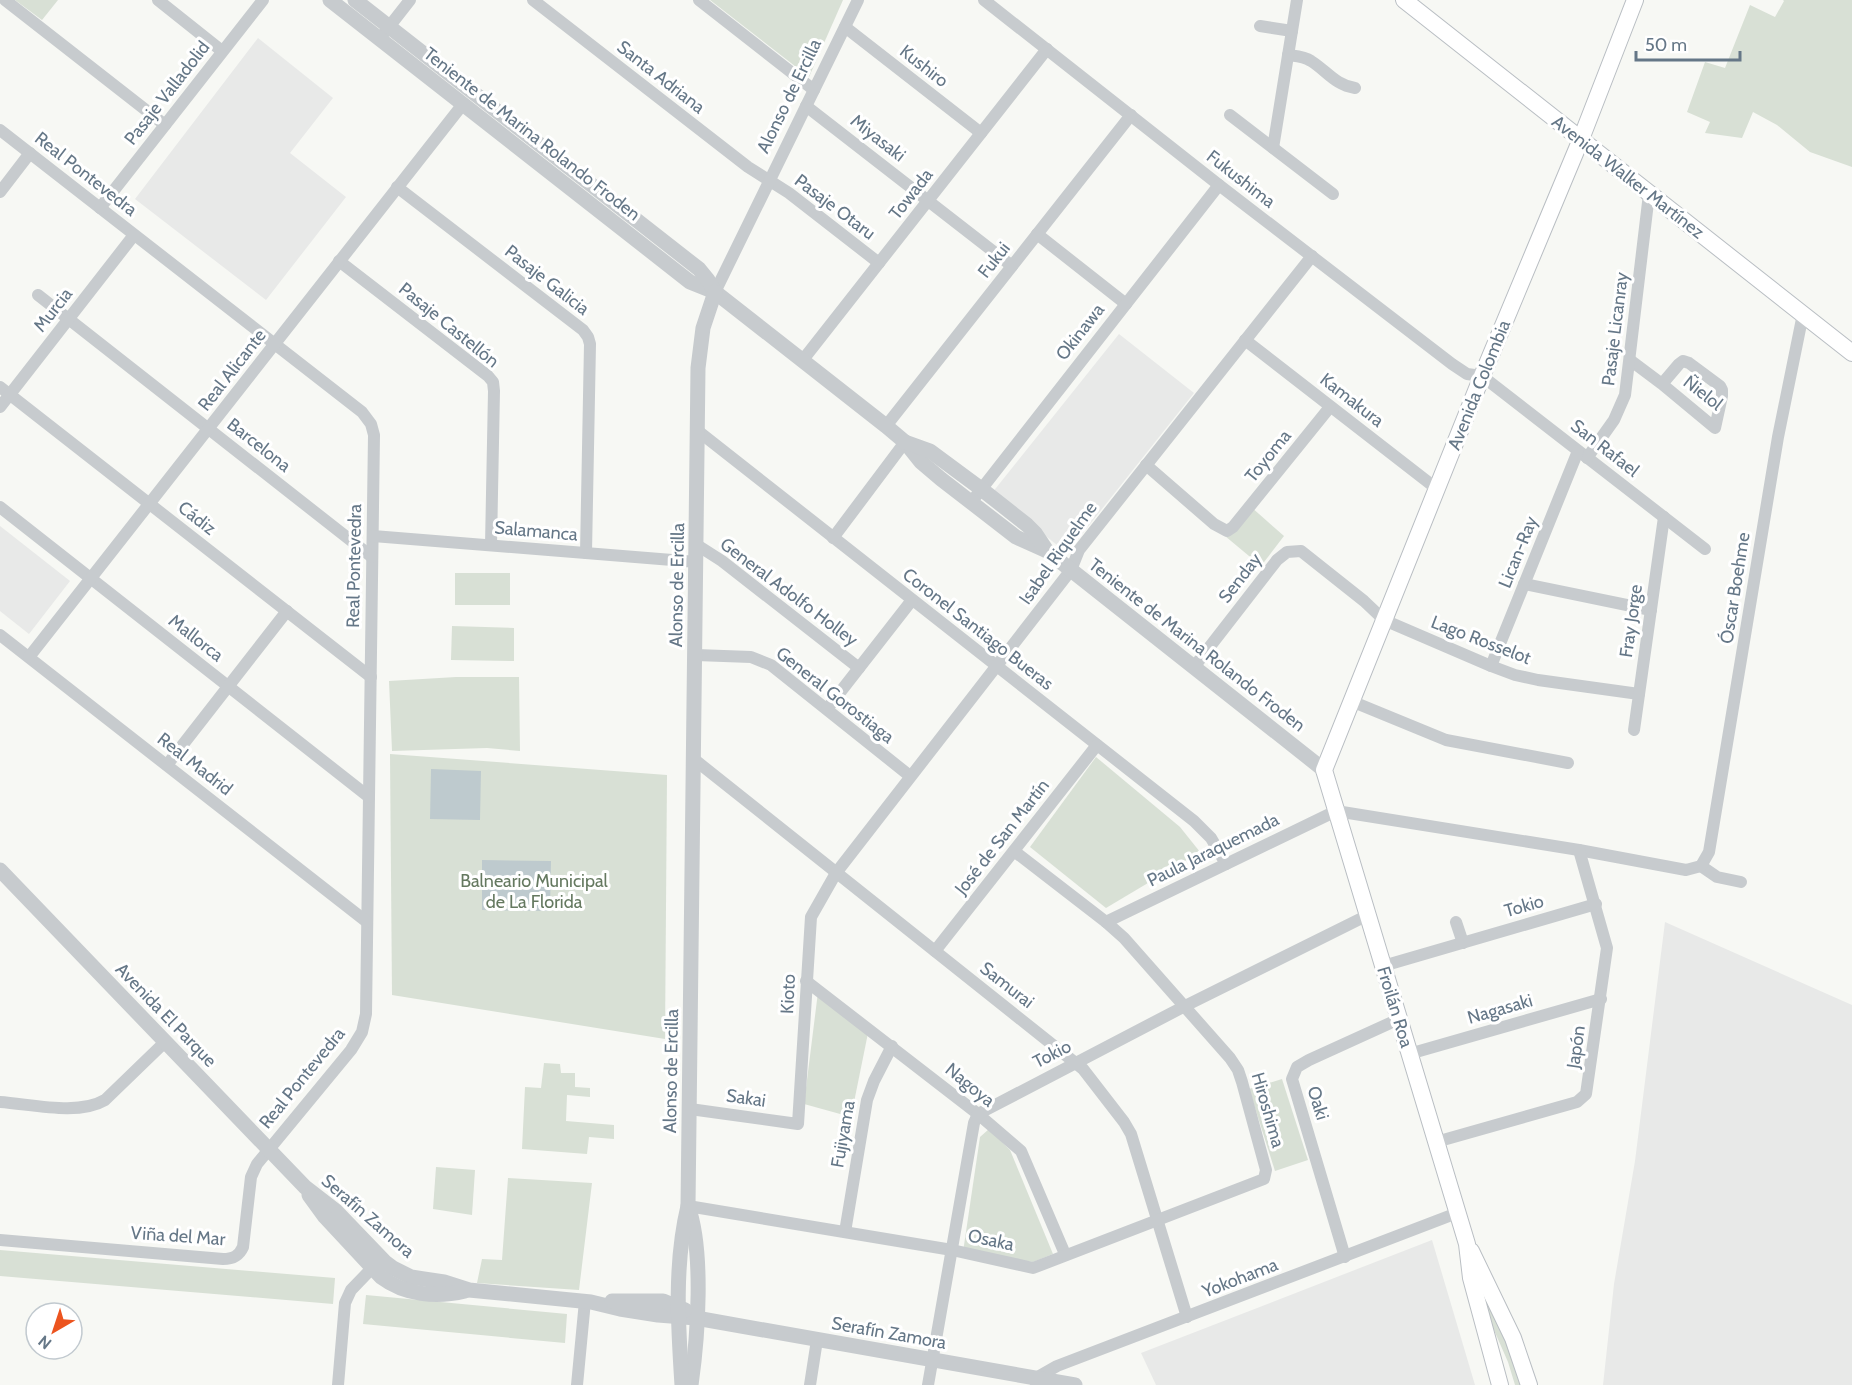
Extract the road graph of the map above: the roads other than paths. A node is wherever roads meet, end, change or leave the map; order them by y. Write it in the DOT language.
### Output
graph roads {
  1 [pos="5,0"];
  2 [pos="158,0"];
  3 [pos="263,0"];
  4 [pos="330,0"];
  5 [pos="355,0"];
  6 [pos="410,0"];
  7 [pos="533,0"];
  8 [pos="699,0"];
  9 [pos="858,0"];
  10 [pos="984,0"];
  11 [pos="1297,0"];
  12 [pos="1404,0"];
  13 [pos="1635,0"];
  14 [pos="1260,26"];
  15 [pos="844,27"];
  16 [pos="1292,32"];
  17 [pos="384,33"];
  18 [pos="1047,49"];
  19 [pos="222,51"];
  20 [pos="1288,55"];
  21 [pos="1355,88"];
  22 [pos="814,90"];
  23 [pos="463,104"];
  24 [pos="806,106"];
  25 [pos="1131,115"];
  26 [pos="1230,115"];
  27 [pos="165,125"];
  28 [pos="0,130"];
  29 [pos="981,134"];
  30 [pos="1581,139"];
  31 [pos="1273,148"];
  32 [pos="30,153"];
  33 [pos="769,180"];
  34 [pos="1219,185"];
  35 [pos="398,187"];
  36 [pos="0,192"];
  37 [pos="1333,194"];
  38 [pos="1649,194"];
  39 [pos="928,200"];
  40 [pos="100,208"];
  41 [pos="1037,234"];
  42 [pos="134,235"];
  43 [pos="1312,256"];
  44 [pos="339,261"];
  45 [pos="879,263"];
  46 [pos="1012,266"];
  47 [pos="715,292"];
  48 [pos="38,295"];
  49 [pos="1126,304"];
  50 [pos="1803,314"];
  51 [pos="69,319"];
  52 [pos="1245,340"];
  53 [pos="274,344"];
  54 [pos="1852,353"];
  55 [pos="1630,360"];
  56 [pos="802,361"];
  57 [pos="1482,376"];
  58 [pos="1662,384"];
  59 [pos="5,391"];
  60 [pos="0,406"];
  61 [pos="1330,407"];
  62 [pos="886,426"];
  63 [pos="208,428"];
  64 [pos="698,431"];
  65 [pos="905,441"];
  66 [pos="1583,454"];
  67 [pos="1146,465"];
  68 [pos="981,488"];
  69 [pos="1437,489"];
  70 [pos="971,502"];
  71 [pos="149,504"];
  72 [pos="0,507"];
  73 [pos="1664,517"];
  74 [pos="373,536"];
  75 [pos="833,538"];
  76 [pos="490,545"];
  77 [pos="697,545"];
  78 [pos="1705,549"];
  79 [pos="1047,551"];
  80 [pos="586,553"];
  81 [pos="372,558"];
  82 [pos="697,562"];
  83 [pos="1071,570"];
  84 [pos="91,578"];
  85 [pos="1524,584"];
  86 [pos="912,600"];
  87 [pos="1651,610"];
  88 [pos="287,611"];
  89 [pos="1384,620"];
  90 [pos="0,635"];
  91 [pos="696,655"];
  92 [pos="29,657"];
  93 [pos="997,666"];
  94 [pos="1491,666"];
  95 [pos="1194,667"];
  96 [pos="859,668"];
  97 [pos="371,677"];
  98 [pos="228,686"];
  99 [pos="1639,694"];
  100 [pos="1351,701"];
  101 [pos="827,709"];
  102 [pos="1634,730"];
  103 [pos="1097,745"];
  104 [pos="695,760"];
  105 [pos="1568,762"];
  106 [pos="167,765"];
  107 [pos="1324,770"];
  108 [pos="910,776"];
  109 [pos="369,797"];
  110 [pos="1336,811"];
  111 [pos="1579,850"];
  112 [pos="1014,851"];
  113 [pos="1226,864"];
  114 [pos="1701,866"];
  115 [pos="0,870"];
  116 [pos="836,873"];
  117 [pos="1741,882"];
  118 [pos="1596,904"];
  119 [pos="1368,915"];
  120 [pos="368,922"];
  121 [pos="1106,922"];
  122 [pos="1456,922"];
  123 [pos="1462,943"];
  124 [pos="935,951"];
  125 [pos="1383,966"];
  126 [pos="806,981"];
  127 [pos="1601,999"];
  128 [pos="1185,1006"];
  129 [pos="1399,1019"];
  130 [pos="165,1042"];
  131 [pos="892,1046"];
  132 [pos="1409,1054"];
  133 [pos="1076,1062"];
  134 [pos="0,1102"];
  135 [pos="690,1109"];
  136 [pos="978,1114"];
  137 [pos="798,1124"];
  138 [pos="1436,1142"];
  139 [pos="269,1149"];
  140 [pos="1266,1170"];
  141 [pos="305,1187"];
  142 [pos="688,1206"];
  143 [pos="1457,1213"];
  144 [pos="1158,1220"];
  145 [pos="845,1232"];
  146 [pos="0,1240"];
  147 [pos="1467,1244"];
  148 [pos="952,1250"];
  149 [pos="1065,1254"];
  150 [pos="1346,1257"];
  151 [pos="377,1264"];
  152 [pos="588,1302"];
  153 [pos="678,1312"];
  154 [pos="1187,1317"];
  155 [pos="696,1318"];
  156 [pos="818,1340"];
  157 [pos="933,1360"];
  158 [pos="687,1366"];
  159 [pos="1035,1382"];
  160 [pos="338,1385"];
  161 [pos="577,1385"];
  162 [pos="680,1385"];
  163 [pos="692,1385"];
  164 [pos="810,1385"];
  165 [pos="928,1385"];
  166 [pos="1075,1385"];
  167 [pos="1500,1385"];
  168 [pos="1529,1385"];
  1 -- 27 [label="street"];
  2 -- 19 [label="street"];
  3 -- 19 [label="street, Pasaje Valladolid"];
  4 -- 17 [label="street, Teniente de Marina Rolando Froden"];
  5 -- 17 [label="street, Teniente de Marina Rolando Froden"];
  6 -- 17 [label="street"];
  7 -- 33 [label="street, Santa Adriana"];
  8 -- 22 [label="street"];
  9 -- 15 [label="street, Alonso de Ercilla"];
  10 -- 18 [label="street, Fukushima"];
  11 -- 16 [label="street"];
  12 -- 30 [label="main road, Avenida Walker Martínez"];
  13 -- 30 [label="main road, Avenida Colombia"];
  14 -- 16 [label="street"];
  15 -- 22 [label="street, Alonso de Ercilla"];
  15 -- 29 [label="street, Kushiro"];
  16 -- 20 [label="street"];
  17 -- 23 [label="street, Teniente de Marina Rolando Froden"];
  17 -- 47 [label="street, Teniente de Marina Rolando Froden"];
  18 -- 25 [label="street, Fukushima"];
  18 -- 29 [label="street, Towada"];
  19 -- 27 [label="street, Pasaje Valladolid"];
  20 -- 21 [label="street"];
  20 -- 31 [label="street"];
  22 -- 24 [label="street, Alonso de Ercilla"];
  23 -- 35 [label="street, Real Alicante"];
  23 -- 47 [label="street, Teniente de Marina Rolando Froden"];
  24 -- 33 [label="street, Alonso de Ercilla"];
  24 -- 39 [label="street, Miyasaki"];
  25 -- 34 [label="street, Fukushima"];
  25 -- 41 [label="street, Fukui"];
  26 -- 31 [label="street"];
  27 -- 40 [label="street, Pasaje Valladolid"];
  28 -- 32 [label="street, Real Pontevedra"];
  29 -- 39 [label="street, Towada"];
  30 -- 38 [label="main road, Avenida Walker Martínez"];
  30 -- 57 [label="main road, Avenida Colombia"];
  31 -- 37 [label="street"];
  32 -- 36 [label="street"];
  32 -- 40 [label="street, Real Pontevedra"];
  33 -- 45 [label="street, Pasaje Otaru"];
  33 -- 47 [label="street, Alonso de Ercilla"];
  34 -- 43 [label="street, Fukushima"];
  34 -- 49 [label="street, Okinawa"];
  35 -- 44 [label="street, Real Alicante"];
  35 -- 80 [label="street, Pasaje Galicia"];
  38 -- 50 [label="main road, Avenida Walker Martínez"];
  38 -- 55 [label="street, Pasaje Licanray"];
  39 -- 45 [label="street, Towada"];
  39 -- 46 [label="street, Miyasaki"];
  40 -- 42 [label="street, Real Pontevedra"];
  41 -- 46 [label="street, Fukui"];
  41 -- 49 [label="street"];
  42 -- 51 [label="street, Murcia"];
  42 -- 53 [label="street, Real Pontevedra"];
  43 -- 52 [label="street, Isabel Riquelme"];
  43 -- 57 [label="street, Fukushima"];
  44 -- 53 [label="street, Real Alicante"];
  44 -- 76 [label="street, Pasaje Castellón"];
  45 -- 56 [label="street, Towada"];
  46 -- 62 [label="street, Fukui"];
  47 -- 56 [label="street, Teniente de Marina Rolando Froden"];
  47 -- 64 [label="street, Alonso de Ercilla"];
  48 -- 51 [label="street, Barcelona"];
  49 -- 68 [label="street, Okinawa"];
  50 -- 54 [label="main road, Avenida Walker Martínez"];
  50 -- 114 [label="street, Óscar Boehme"];
  51 -- 59 [label="street, Murcia"];
  51 -- 63 [label="street, Barcelona"];
  52 -- 61 [label="street, Kamakura"];
  52 -- 67 [label="street, Isabel Riquelme"];
  53 -- 63 [label="street, Real Alicante"];
  53 -- 74 [label="street, Real Pontevedra"];
  55 -- 58 [label="street, Ñielol"];
  55 -- 66 [label="street, Pasaje Licanray"];
  56 -- 62 [label="street, Teniente de Marina Rolando Froden"];
  57 -- 66 [label="street, San Rafael"];
  57 -- 69 [label="main road, Avenida Colombia"];
  58 -- 58 [label="street, Ñielol"];
  59 -- 60 [label="street, Murcia"];
  59 -- 71 [label="street, Cádiz"];
  61 -- 67 [label="street, Toyoma"];
  61 -- 69 [label="street, Kamakura"];
  62 -- 65 [label="street, Teniente de Marina Rolando Froden"];
  63 -- 71 [label="street, Real Alicante"];
  63 -- 81 [label="street, Barcelona"];
  64 -- 75 [label="street, Coronel Santiago Bueras"];
  64 -- 77 [label="street, Alonso de Ercilla"];
  65 -- 68 [label="street, Teniente de Marina Rolando Froden"];
  65 -- 70 [label="street, Teniente de Marina Rolando Froden"];
  65 -- 75 [label="street"];
  66 -- 73 [label="street, San Rafael"];
  66 -- 85 [label="street, Lican-Ray"];
  67 -- 83 [label="street, Isabel Riquelme"];
  68 -- 70 [label="street, Okinawa"];
  68 -- 79 [label="street, Teniente de Marina Rolando Froden"];
  69 -- 89 [label="main road, Avenida Colombia"];
  70 -- 79 [label="street, Teniente de Marina Rolando Froden"];
  71 -- 84 [label="street, Real Alicante"];
  71 -- 88 [label="street, Cádiz"];
  72 -- 84 [label="street, Mallorca"];
  73 -- 78 [label="street, San Rafael"];
  73 -- 87 [label="street, Fray Jorge"];
  74 -- 76 [label="street, Salamanca"];
  74 -- 81 [label="street, Real Pontevedra"];
  75 -- 86 [label="street, Coronel Santiago Bueras"];
  76 -- 80 [label="street, Salamanca"];
  77 -- 82 [label="street, Alonso de Ercilla"];
  77 -- 96 [label="street, General Adolfo Holley"];
  79 -- 83 [label="street, Teniente de Marina Rolando Froden"];
  80 -- 82 [label="street, Salamanca"];
  81 -- 97 [label="street, Real Pontevedra"];
  82 -- 91 [label="street, Alonso de Ercilla"];
  83 -- 93 [label="street, Isabel Riquelme"];
  83 -- 95 [label="street, Teniente de Marina Rolando Froden"];
  84 -- 92 [label="street, Real Alicante"];
  84 -- 98 [label="street, Mallorca"];
  85 -- 87 [label="street"];
  85 -- 94 [label="street, Lican-Ray"];
  86 -- 93 [label="street, Coronel Santiago Bueras"];
  86 -- 96 [label="street"];
  87 -- 99 [label="street, Fray Jorge"];
  88 -- 97 [label="street, Cádiz"];
  88 -- 98 [label="street"];
  89 -- 94 [label="street, Lago Rosselot"];
  89 -- 95 [label="street, Senday"];
  89 -- 100 [label="main road, Avenida Colombia"];
  90 -- 92 [label="street, Real Madrid"];
  91 -- 101 [label="street, General Gorostiaga"];
  91 -- 104 [label="street, Alonso de Ercilla"];
  92 -- 106 [label="street, Real Madrid"];
  93 -- 103 [label="street, Coronel Santiago Bueras"];
  93 -- 108 [label="street, Isabel Riquelme"];
  94 -- 99 [label="street, Lago Rosselot"];
  95 -- 107 [label="street, Teniente de Marina Rolando Froden"];
  96 -- 101 [label="street"];
  97 -- 109 [label="street, Real Pontevedra"];
  98 -- 106 [label="street"];
  98 -- 109 [label="street, Mallorca"];
  99 -- 102 [label="street, Fray Jorge"];
  100 -- 105 [label="street"];
  100 -- 107 [label="main road, Avenida Colombia"];
  101 -- 108 [label="street, General Gorostiaga"];
  103 -- 112 [label="street, José de San Martín"];
  103 -- 113 [label="street, Coronel Santiago Bueras"];
  104 -- 116 [label="street, Samurai"];
  104 -- 135 [label="street, Alonso de Ercilla"];
  106 -- 120 [label="street, Real Madrid"];
  107 -- 110 [label="main road, Froilán Roa"];
  108 -- 116 [label="street, Isabel Riquelme"];
  109 -- 120 [label="street, Real Pontevedra"];
  110 -- 111 [label="street"];
  110 -- 113 [label="street, Paula Jaraquemada"];
  110 -- 119 [label="main road, Froilán Roa"];
  111 -- 114 [label="street"];
  111 -- 118 [label="street, Japón"];
  112 -- 121 [label="street, Hiroshima"];
  112 -- 124 [label="street, José de San Martín"];
  113 -- 121 [label="street, Paula Jaraquemada"];
  114 -- 117 [label="street"];
  115 -- 130 [label="street, Avenida El Parque"];
  116 -- 124 [label="street, Samurai"];
  116 -- 126 [label="street, Kioto"];
  118 -- 123 [label="street, Tokio"];
  118 -- 127 [label="street, Japón"];
  119 -- 125 [label="main road, Froilán Roa"];
  119 -- 128 [label="street, Tokio"];
  120 -- 139 [label="street, Real Pontevedra"];
  121 -- 128 [label="street, Hiroshima"];
  122 -- 123 [label="street"];
  123 -- 125 [label="street, Tokio"];
  124 -- 133 [label="street, Samurai"];
  125 -- 129 [label="main road, Froilán Roa"];
  126 -- 131 [label="street, Nagoya"];
  126 -- 137 [label="street, Kioto"];
  127 -- 132 [label="street, Nagasaki"];
  127 -- 138 [label="street, Japón"];
  128 -- 133 [label="street, Tokio"];
  128 -- 140 [label="street, Hiroshima"];
  129 -- 132 [label="main road, Froilán Roa"];
  129 -- 150 [label="street, Oaki"];
  130 -- 134 [label="street"];
  130 -- 139 [label="street, Avenida El Parque"];
  131 -- 136 [label="street, Nagoya"];
  131 -- 145 [label="street, Fujiyama"];
  132 -- 138 [label="main road, Froilán Roa"];
  133 -- 136 [label="street, Tokio"];
  133 -- 144 [label="street, Samurai"];
  135 -- 137 [label="street, Sakai"];
  135 -- 142 [label="street, Alonso de Ercilla"];
  136 -- 148 [label="street"];
  136 -- 149 [label="street, Nagoya"];
  138 -- 143 [label="main road, Froilán Roa"];
  139 -- 141 [label="street, Avenida El Parque"];
  139 -- 146 [label="street, Viña del Mar"];
  140 -- 144 [label="street, Osaka"];
  141 -- 151 [label="street, Serafín Zamora"];
  142 -- 145 [label="street, Osaka"];
  142 -- 153 [label="street, Alonso de Ercilla"];
  142 -- 155 [label="street, Alonso de Ercilla"];
  143 -- 147 [label="main road, Froilán Roa"];
  143 -- 150 [label="street, Yokohama"];
  144 -- 149 [label="street, Osaka"];
  144 -- 154 [label="street, Samurai"];
  145 -- 148 [label="street, Osaka"];
  147 -- 167 [label="main road, Froilán Roa"];
  147 -- 168 [label="main road, Froilán Roa"];
  148 -- 149 [label="street, Osaka"];
  148 -- 157 [label="street"];
  150 -- 154 [label="street, Yokohama"];
  151 -- 152 [label="street, Serafín Zamora"];
  151 -- 160 [label="street"];
  152 -- 153 [label="street, Serafín Zamora"];
  152 -- 161 [label="street"];
  153 -- 155 [label="street, Serafín Zamora"];
  153 -- 158 [label="street, Alonso de Ercilla"];
  154 -- 159 [label="street, Yokohama"];
  155 -- 156 [label="street, Serafín Zamora"];
  155 -- 158 [label="street, Alonso de Ercilla"];
  156 -- 157 [label="street, Serafín Zamora"];
  156 -- 164 [label="street"];
  157 -- 159 [label="street, Serafín Zamora"];
  157 -- 165 [label="street"];
  158 -- 162 [label="street, Alonso de Ercilla"];
  158 -- 163 [label="street, Alonso de Ercilla"];
  159 -- 166 [label="street, Serafín Zamora"];
}
